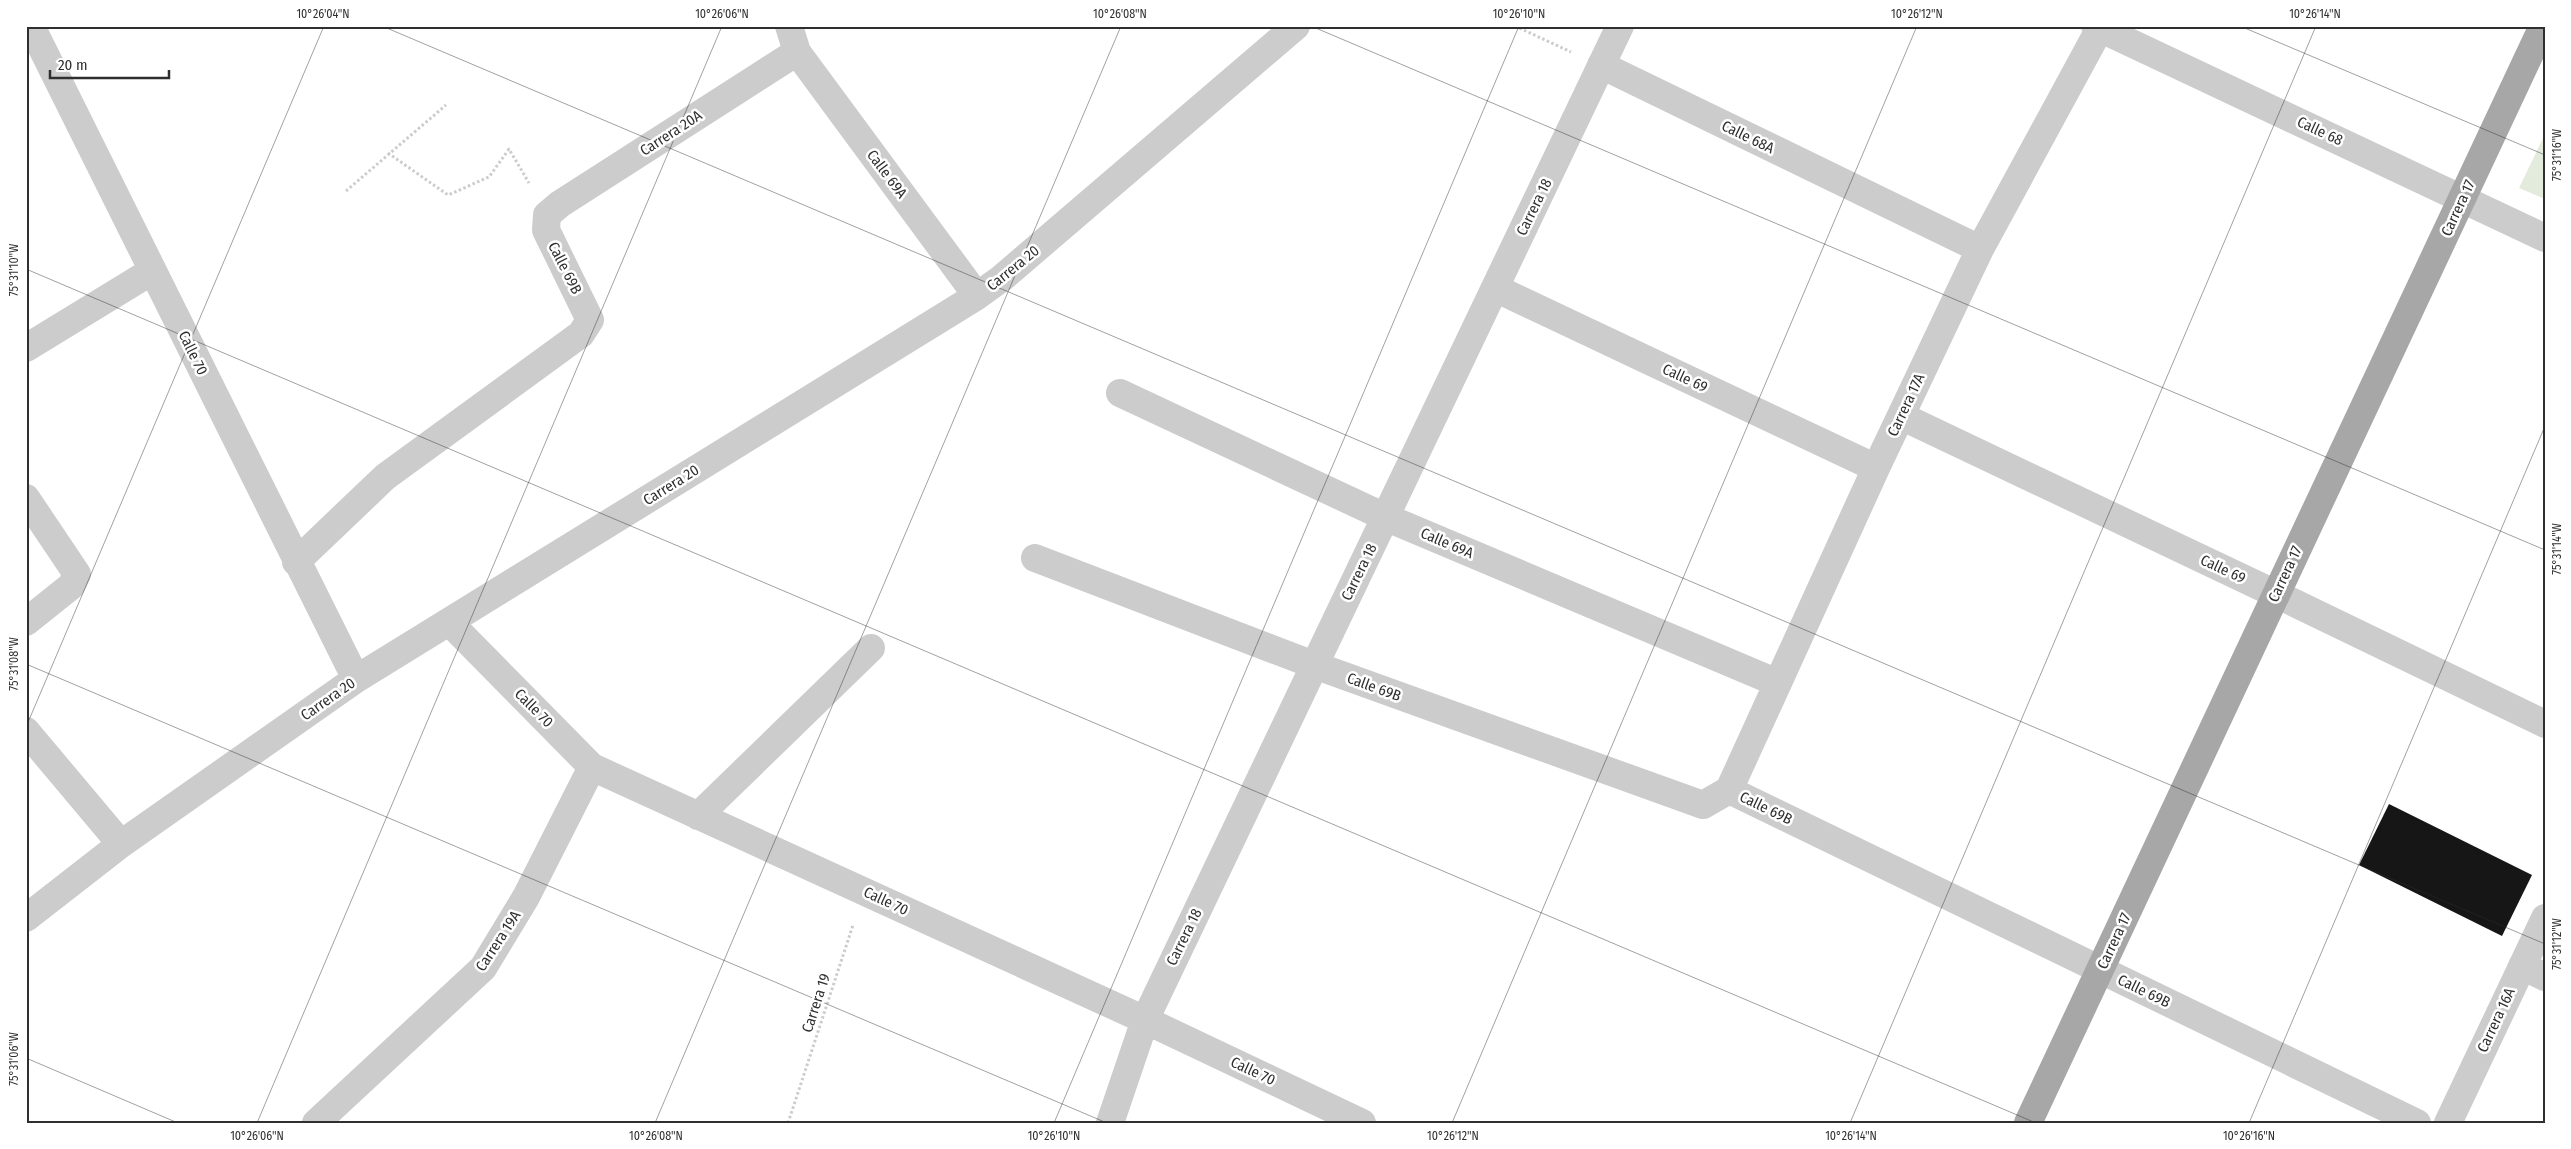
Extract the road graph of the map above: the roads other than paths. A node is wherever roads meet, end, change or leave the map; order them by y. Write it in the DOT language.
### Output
graph roads {
  1 [pos="31,26"];
  2 [pos="789,26"];
  3 [pos="1296,26"];
  4 [pos="1620,26"];
  5 [pos="2543,26"];
  6 [pos="2097,27"];
  7 [pos="796,52"];
  8 [pos="1601,65"];
  9 [pos="2462,198"];
  10 [pos="547,215"];
  11 [pos="2545,238"];
  12 [pos="1980,249"];
  13 [pos="152,271"];
  14 [pos="1494,288"];
  15 [pos="977,296"];
  16 [pos="26,348"];
  17 [pos="1120,393"];
  18 [pos="1901,416"];
  19 [pos="1876,468"];
  20 [pos="26,498"];
  21 [pos="1385,517"];
  22 [pos="1035,558"];
  23 [pos="296,562"];
  24 [pos="2276,594"];
  25 [pos="26,622"];
  26 [pos="450,623"];
  27 [pos="871,648"];
  28 [pos="1314,665"];
  29 [pos="356,679"];
  30 [pos="1778,683"];
  31 [pos="2545,724"];
  32 [pos="26,731"];
  33 [pos="592,767"];
  34 [pos="1729,790"];
  35 [pos="698,816"];
  36 [pos="121,844"];
  37 [pos="26,918"];
  38 [pos="2545,918"];
  39 [pos="2100,970"];
  40 [pos="2533,971"];
  41 [pos="1144,1020"];
  42 [pos="316,1123"];
  43 [pos="1110,1123"];
  44 [pos="1362,1123"];
  45 [pos="2028,1123"];
  46 [pos="2417,1123"];
  47 [pos="2448,1123"];
  1 -- 13 [label="street, Calle 70"];
  2 -- 7 [label="street"];
  3 -- 15 [label="street, Carrera 20"];
  4 -- 8 [label="street, Carrera 18"];
  5 -- 9 [label="main road, Carrera 17"];
  6 -- 9 [label="street, Calle 68"];
  6 -- 12 [label="street, Carrera 17A"];
  7 -- 10 [label="street, Carrera 20A"];
  7 -- 15 [label="street, Calle 69A"];
  8 -- 12 [label="street, Calle 68A"];
  8 -- 14 [label="street, Carrera 18"];
  9 -- 11 [label="street, Calle 68"];
  9 -- 24 [label="main road, Carrera 17"];
  10 -- 23 [label="street, Calle 69B"];
  12 -- 18 [label="street, Carrera 17A"];
  13 -- 16 [label="street"];
  13 -- 23 [label="street, Calle 70"];
  14 -- 19 [label="street, Calle 69"];
  14 -- 21 [label="street, Carrera 18"];
  15 -- 26 [label="street, Carrera 20"];
  17 -- 21 [label="street, Calle 69A"];
  18 -- 19 [label="street, Carrera 17A"];
  18 -- 24 [label="street, Calle 69"];
  19 -- 30 [label="street, Carrera 17A"];
  20 -- 25 [label="street"];
  21 -- 28 [label="street, Carrera 18"];
  21 -- 30 [label="street, Calle 69A"];
  22 -- 28 [label="street, Calle 69B"];
  23 -- 29 [label="street, Calle 70"];
  24 -- 31 [label="street, Calle 69"];
  24 -- 39 [label="main road, Carrera 17"];
  26 -- 29 [label="street, Carrera 20"];
  26 -- 33 [label="street, Calle 70"];
  27 -- 35 [label="street"];
  28 -- 34 [label="street, Calle 69B"];
  28 -- 41 [label="street, Carrera 18"];
  29 -- 36 [label="street, Carrera 20"];
  30 -- 34 [label="street, Carrera 17A"];
  32 -- 36 [label="street"];
  33 -- 35 [label="street, Calle 70"];
  33 -- 42 [label="street, Carrera 19A"];
  34 -- 39 [label="street, Calle 69B"];
  35 -- 41 [label="street, Calle 70"];
  36 -- 37 [label="street, Carrera 20"];
  38 -- 40 [label="street, Carrera 16A"];
  39 -- 45 [label="main road, Carrera 17"];
  39 -- 46 [label="street, Calle 69B"];
  40 -- 47 [label="street, Carrera 16A"];
  41 -- 43 [label="street, Carrera 18"];
  41 -- 44 [label="street, Calle 70"];
}
